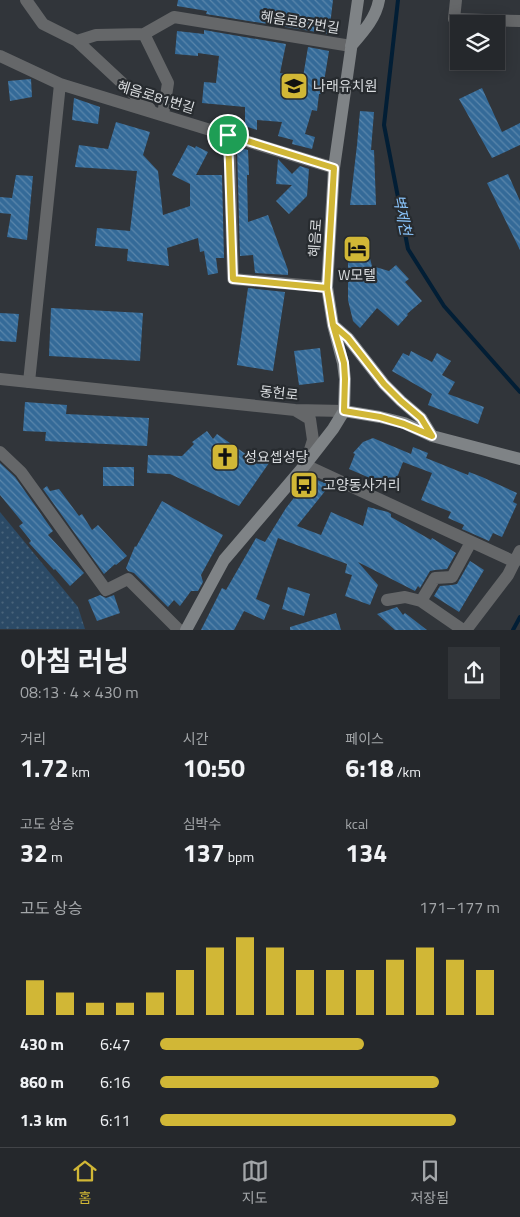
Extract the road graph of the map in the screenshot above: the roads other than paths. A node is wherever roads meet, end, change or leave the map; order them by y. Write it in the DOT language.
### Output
graph roads {
  1 [pos="26,0"];
  2 [pos="358,0"];
  3 [pos="379,0"];
  4 [pos="456,0"];
  5 [pos="520,21"];
  6 [pos="144,34"];
  7 [pos="77,41"];
  8 [pos="351,46"];
  9 [pos="0,56"];
  10 [pos="60,84"];
  11 [pos="159,114"];
  12 [pos="228,135"];
  13 [pos="334,168"];
  14 [pos="327,288"];
  15 [pos="333,325"];
  16 [pos="0,379"];
  17 [pos="29,382"];
  18 [pos="295,410"];
  19 [pos="344,411"];
  20 [pos="432,436"];
  21 [pos="0,452"];
  22 [pos="520,459"];
  23 [pos="305,465"];
  24 [pos="471,542"];
  25 [pos="517,556"];
  26 [pos="387,600"];
  27 [pos="421,601"];
  28 [pos="179,630"];
  29 [pos="186,630"];
  30 [pos="464,630"];
  1 -- 7 [label="street"];
  2 -- 8 [label="main road, 혜음로"];
  3 -- 8 [label="main road"];
  4 -- 5 [label="street"];
  6 -- 7 [label="street, 혜음로87번길"];
  6 -- 8 [label="street, 혜음로87번길"];
  6 -- 11 [label="street"];
  7 -- 11 [label="street"];
  8 -- 13 [label="main road, 혜음로"];
  9 -- 10 [label="street, 혜음로81번길"];
  10 -- 11 [label="street, 혜음로81번길"];
  10 -- 17 [label="street"];
  11 -- 12 [label="street, 혜음로81번길"];
  12 -- 13 [label="street, 혜음로81번길"];
  12 -- 14 [label="street"];
  13 -- 14 [label="main road, 혜음로"];
  14 -- 15 [label="main road, 혜음로"];
  15 -- 19 [label="main road, 혜음로"];
  15 -- 20 [label="main road"];
  16 -- 17 [label="street, 동헌로"];
  17 -- 18 [label="street, 동헌로"];
  18 -- 19 [label="street, 동헌로"];
  18 -- 23 [label="street"];
  19 -- 20 [label="main road, 동헌로"];
  19 -- 23 [label="main road"];
  20 -- 22 [label="main road, 동헌로"];
  21 -- 28 [label="street"];
  23 -- 24 [label="street"];
  23 -- 29 [label="main road"];
  24 -- 25 [label="street"];
  24 -- 27 [label="street"];
  25 -- 30 [label="street"];
  26 -- 27 [label="street"];
  27 -- 30 [label="street"];
}
